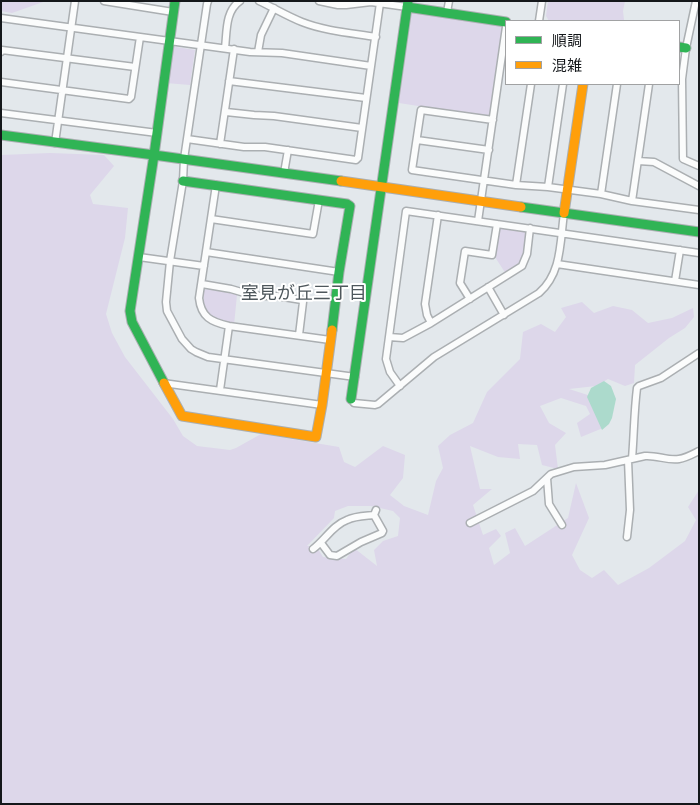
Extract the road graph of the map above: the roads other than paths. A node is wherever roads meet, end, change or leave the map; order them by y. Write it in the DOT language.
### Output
graph roads {
  1 [pos="75,1"];
  2 [pos="104,1"];
  3 [pos="175,1"];
  4 [pos="208,1"];
  5 [pos="240,1"];
  6 [pos="259,1"];
  7 [pos="319,1"];
  8 [pos="449,1"];
  9 [pos="542,1"];
  10 [pos="696,1"];
  11 [pos="380,3"];
  12 [pos="407,4"];
  13 [pos="274,8"];
  14 [pos="173,12"];
  15 [pos="447,12"];
  16 [pos="1,18"];
  17 [pos="539,20"];
  18 [pos="505,22"];
  19 [pos="71,28"];
  20 [pos="140,37"];
  21 [pos="376,37"];
  22 [pos="170,41"];
  23 [pos="505,42"];
  24 [pos="201,45"];
  25 [pos="682,47"];
  26 [pos="224,48"];
  27 [pos="234,50"];
  28 [pos="1,52"];
  29 [pos="258,52"];
  30 [pos="67,58"];
  31 [pos="370,66"];
  32 [pos="135,68"];
  33 [pos="681,79"];
  34 [pos="230,81"];
  35 [pos="1,82"];
  36 [pos="531,85"];
  37 [pos="563,85"];
  38 [pos="583,85"];
  39 [pos="617,85"];
  40 [pos="649,85"];
  41 [pos="62,90"];
  42 [pos="366,98"];
  43 [pos="226,112"];
  44 [pos="1,113"];
  45 [pos="493,120"];
  46 [pos="58,121"];
  47 [pos="362,128"];
  48 [pos="157,133"];
  49 [pos="1,135"];
  50 [pos="187,139"];
  51 [pos="416,140"];
  52 [pos="55,143"];
  53 [pos="220,144"];
  54 [pos="288,150"];
  55 [pos="489,150"];
  56 [pos="154,154"];
  57 [pos="184,159"];
  58 [pos="638,161"];
  59 [pos="699,166"];
  60 [pos="284,174"];
  61 [pos="484,179"];
  62 [pos="183,180"];
  63 [pos="216,185"];
  64 [pos="516,185"];
  65 [pos="382,186"];
  66 [pos="699,186"];
  67 [pos="548,187"];
  68 [pos="568,190"];
  69 [pos="601,194"];
  70 [pos="319,200"];
  71 [pos="481,201"];
  72 [pos="632,201"];
  73 [pos="699,210"];
  74 [pos="564,213"];
  75 [pos="438,215"];
  76 [pos="211,219"];
  77 [pos="478,221"];
  78 [pos="497,224"];
  79 [pos="530,228"];
  80 [pos="699,232"];
  81 [pos="562,233"];
  82 [pos="680,250"];
  83 [pos="206,252"];
  84 [pos="699,253"];
  85 [pos="139,257"];
  86 [pos="170,261"];
  87 [pos="557,264"];
  88 [pos="204,266"];
  89 [pos="339,272"];
  90 [pos="675,281"];
  91 [pos="202,284"];
  92 [pos="699,285"];
  93 [pos="488,287"];
  94 [pos="470,299"];
  95 [pos="504,315"];
  96 [pos="431,323"];
  97 [pos="229,326"];
  98 [pos="299,335"];
  99 [pos="389,336"];
  100 [pos="330,340"];
  101 [pos="699,353"];
  102 [pos="224,359"];
  103 [pos="325,374"];
  104 [pos="355,377"];
  105 [pos="164,383"];
  106 [pos="400,386"];
  107 [pos="220,390"];
  108 [pos="351,400"];
  109 [pos="322,405"];
  110 [pos="699,451"];
  111 [pos="630,460"];
  112 [pos="547,478"];
  113 [pos="470,523"];
  114 [pos="562,525"];
  115 [pos="627,537"];
  116 [pos="321,543"];
  117 [pos="313,549"];
  1 -- 19 [label="street"];
  2 -- 14 [label="street"];
  3 -- 14 [label="street"];
  4 -- 24 [label="street"];
  5 -- 26 [label="street"];
  6 -- 13 [label="street"];
  7 -- 11 [label="street"];
  8 -- 15 [label="street"];
  9 -- 17 [label="street"];
  10 -- 25 [label="street"];
  11 -- 12 [label="street"];
  11 -- 21 [label="street"];
  12 -- 15 [label="street"];
  12 -- 65 [label="street"];
  13 -- 21 [label="street"];
  13 -- 29 [label="street"];
  14 -- 22 [label="street"];
  15 -- 18 [label="street"];
  16 -- 19 [label="street"];
  19 -- 20 [label="street"];
  19 -- 30 [label="street"];
  20 -- 22 [label="street"];
  20 -- 32 [label="street"];
  21 -- 31 [label="street"];
  22 -- 24 [label="street"];
  22 -- 48 [label="street"];
  23 -- 45 [label="street"];
  24 -- 26 [label="street"];
  24 -- 50 [label="street"];
  25 -- 33 [label="street"];
  26 -- 27 [label="street"];
  27 -- 29 [label="street"];
  27 -- 34 [label="street"];
  28 -- 30 [label="street"];
  29 -- 31 [label="street"];
  30 -- 32 [label="street"];
  30 -- 41 [label="street"];
  31 -- 42 [label="street"];
  32 -- 41 [label="street"];
  33 -- 59 [label="street"];
  34 -- 42 [label="street"];
  34 -- 43 [label="street"];
  35 -- 41 [label="street"];
  36 -- 64 [label="street"];
  37 -- 67 [label="street"];
  38 -- 68 [label="street"];
  39 -- 69 [label="street"];
  40 -- 58 [label="street"];
  41 -- 46 [label="street"];
  42 -- 47 [label="street"];
  43 -- 47 [label="street"];
  43 -- 53 [label="street"];
  44 -- 46 [label="street"];
  45 -- 51 [label="street"];
  45 -- 55 [label="street"];
  46 -- 48 [label="street"];
  46 -- 52 [label="street"];
  47 -- 54 [label="street"];
  48 -- 56 [label="street"];
  49 -- 52 [label="street"];
  50 -- 53 [label="street"];
  50 -- 57 [label="street"];
  51 -- 55 [label="street"];
  51 -- 61 [label="street"];
  52 -- 56 [label="street"];
  53 -- 54 [label="street"];
  54 -- 60 [label="street"];
  55 -- 61 [label="street"];
  56 -- 57 [label="street"];
  56 -- 85 [label="street"];
  57 -- 60 [label="street"];
  57 -- 62 [label="street"];
  58 -- 66 [label="street"];
  58 -- 72 [label="street"];
  60 -- 65 [label="street"];
  61 -- 64 [label="street"];
  61 -- 71 [label="street"];
  62 -- 63 [label="street"];
  62 -- 86 [label="street"];
  63 -- 70 [label="street"];
  63 -- 76 [label="street"];
  64 -- 67 [label="street"];
  65 -- 71 [label="street"];
  65 -- 104 [label="street"];
  67 -- 68 [label="street"];
  68 -- 69 [label="street"];
  68 -- 74 [label="street"];
  69 -- 72 [label="street"];
  70 -- 76 [label="street"];
  70 -- 89 [label="street"];
  71 -- 74 [label="street"];
  71 -- 77 [label="street"];
  72 -- 73 [label="street"];
  74 -- 80 [label="street"];
  74 -- 81 [label="street"];
  75 -- 77 [label="street"];
  75 -- 96 [label="street"];
  75 -- 99 [label="street"];
  76 -- 83 [label="street"];
  77 -- 78 [label="street"];
  78 -- 79 [label="street"];
  78 -- 94 [label="street"];
  79 -- 81 [label="street"];
  79 -- 93 [label="street"];
  81 -- 82 [label="street"];
  81 -- 87 [label="street"];
  82 -- 84 [label="street"];
  82 -- 90 [label="street"];
  83 -- 88 [label="street"];
  83 -- 89 [label="street"];
  85 -- 86 [label="street"];
  85 -- 105 [label="street"];
  86 -- 88 [label="street"];
  86 -- 102 [label="street"];
  87 -- 90 [label="street"];
  87 -- 95 [label="street"];
  88 -- 91 [label="street"];
  89 -- 100 [label="street"];
  90 -- 92 [label="street"];
  91 -- 97 [label="street"];
  91 -- 98 [label="street"];
  93 -- 94 [label="street"];
  93 -- 95 [label="street"];
  94 -- 96 [label="street"];
  95 -- 106 [label="street"];
  96 -- 99 [label="street"];
  97 -- 98 [label="street"];
  97 -- 102 [label="street"];
  98 -- 100 [label="street"];
  99 -- 106 [label="street"];
  100 -- 103 [label="street"];
  101 -- 111 [label="street"];
  102 -- 103 [label="street"];
  102 -- 107 [label="street"];
  103 -- 104 [label="street"];
  103 -- 109 [label="street"];
  104 -- 108 [label="street"];
  105 -- 107 [label="street"];
  105 -- 109 [label="street"];
  106 -- 108 [label="street"];
  107 -- 109 [label="street"];
  110 -- 111 [label="street"];
  111 -- 112 [label="street"];
  111 -- 115 [label="street"];
  112 -- 113 [label="street"];
  112 -- 114 [label="street"];
  116 -- 116 [label="street"];
  116 -- 117 [label="street"];
}
